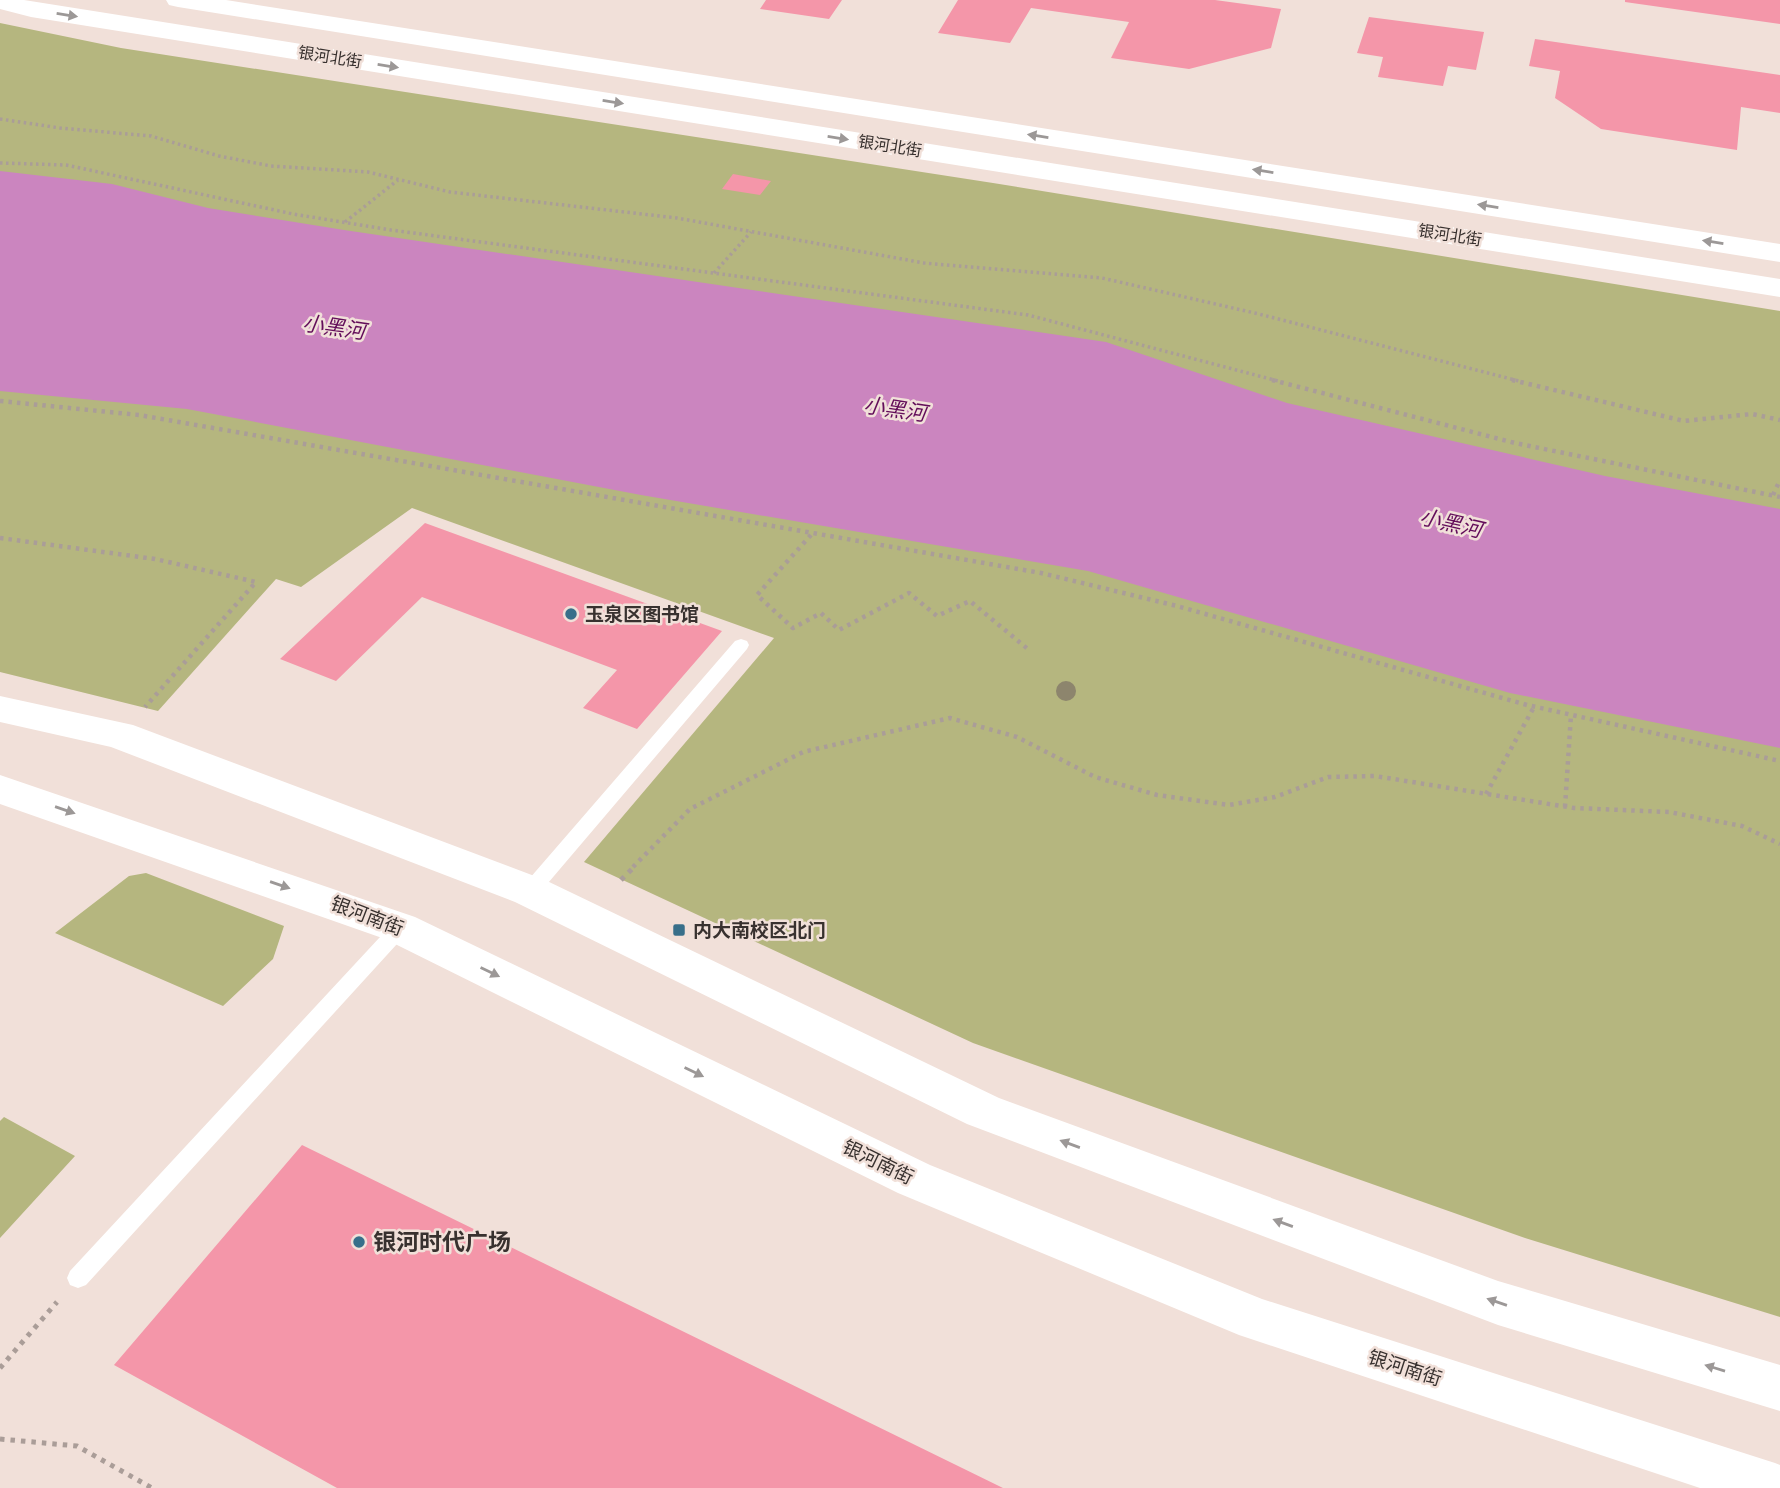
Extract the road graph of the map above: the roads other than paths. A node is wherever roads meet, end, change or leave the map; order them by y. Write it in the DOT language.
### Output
graph roads {
  1 [pos="178,0"];
  2 [pos="0,2"];
  3 [pos="1780,253"];
  4 [pos="1780,288"];
  5 [pos="741,645"];
  6 [pos="0,709"];
  7 [pos="0,789"];
  8 [pos="530,891"];
  9 [pos="400,928"];
  10 [pos="78,1278"];
  11 [pos="1780,1388"];
  12 [pos="1774,1488"];
  3 -- 1 [label="main road, 银河北街, one-way"];
  2 -- 4 [label="main road, 银河北街, one-way"];
  5 -- 8 [label="lane"];
  6 -- 8 [label="main road"];
  7 -- 9 [label="main road, 银河南街, one-way"];
  11 -- 8 [label="main road, one-way"];
  9 -- 10 [label="lane"];
  9 -- 12 [label="main road, 银河南街, one-way"];
}
